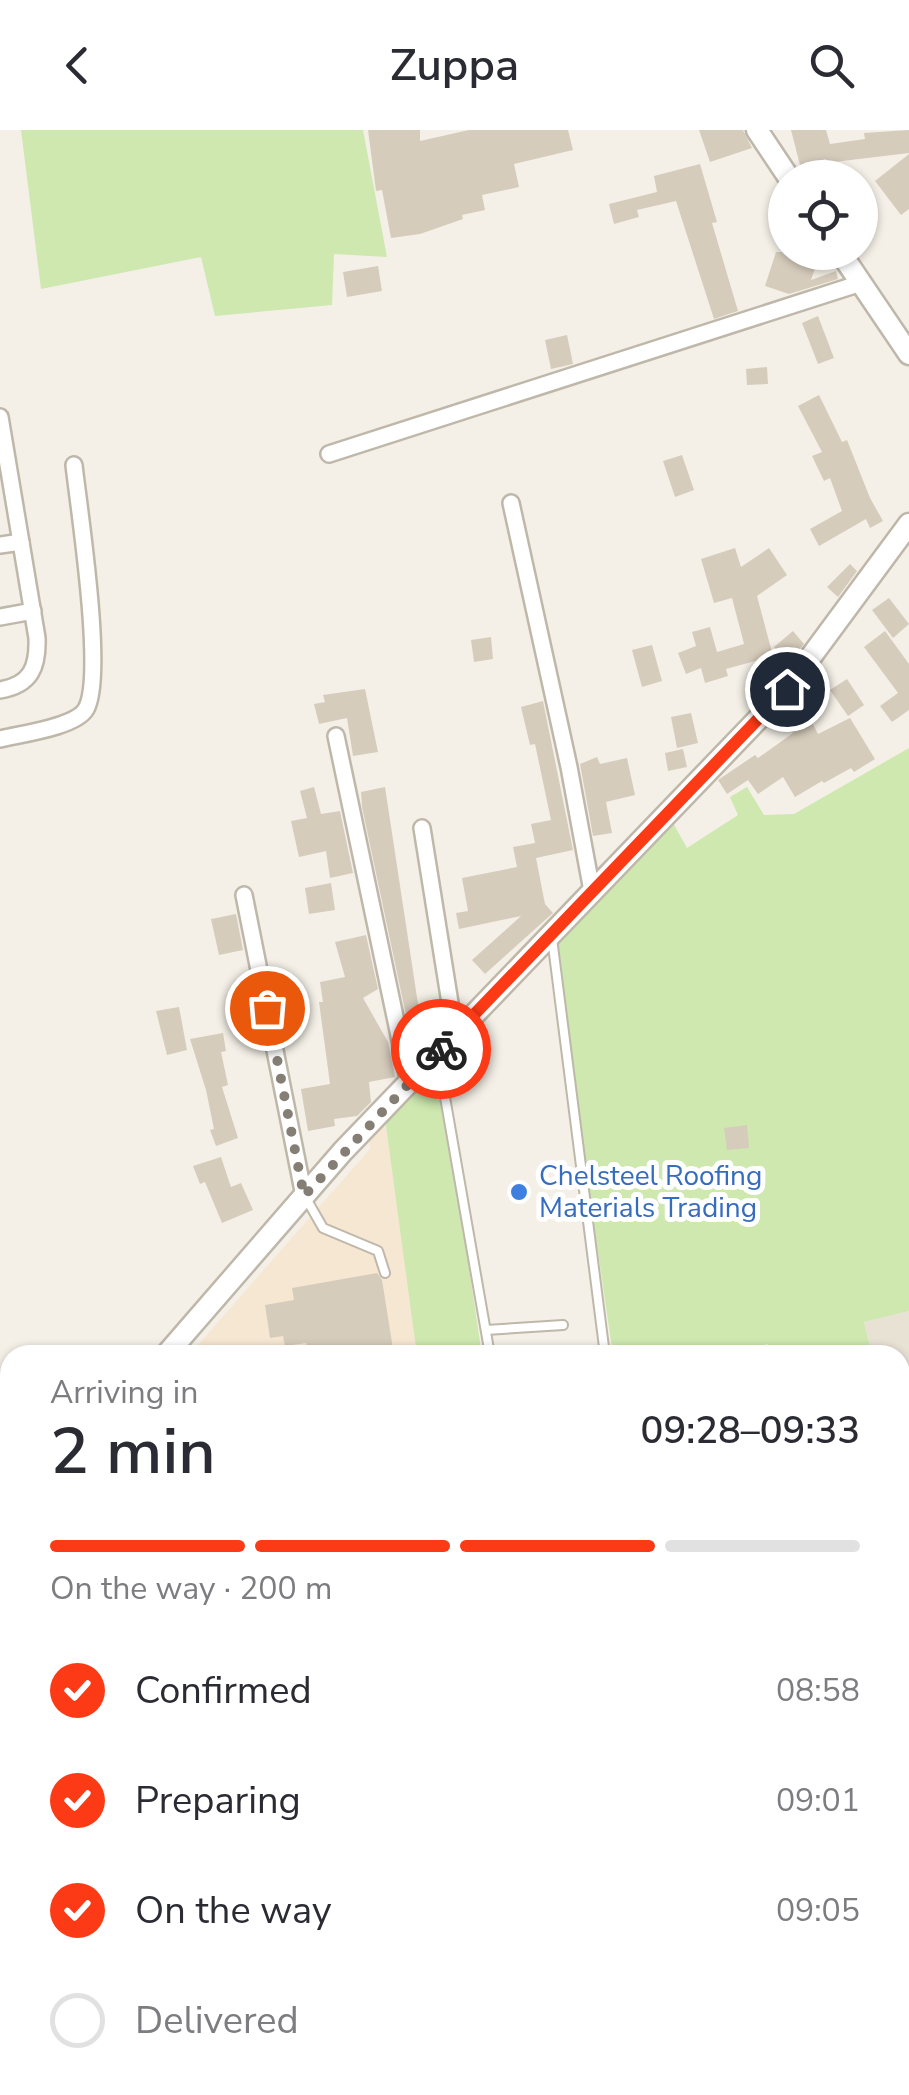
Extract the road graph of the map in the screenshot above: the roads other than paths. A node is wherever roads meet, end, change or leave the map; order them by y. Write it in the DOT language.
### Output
graph roads {
  1 [pos="757,130"];
  2 [pos="777,160"];
  3 [pos="852,270"];
  4 [pos="861,283"];
  5 [pos="909,354"];
  6 [pos="0,417"];
  7 [pos="329,454"];
  8 [pos="74,465"];
  9 [pos="4,470"];
  10 [pos="511,503"];
  11 [pos="909,524"];
  12 [pos="21,542"];
  13 [pos="0,545"];
  14 [pos="33,611"];
  15 [pos="0,617"];
  16 [pos="0,690"];
  17 [pos="336,736"];
  18 [pos="0,739"];
  19 [pos="422,828"];
  20 [pos="592,892"];
  21 [pos="244,895"];
  22 [pos="552,934"];
  23 [pos="456,1034"];
  24 [pos="437,1053"];
  25 [pos="408,1082"];
  26 [pos="304,1196"];
  27 [pos="385,1273"];
  28 [pos="563,1325"];
  29 [pos="486,1330"];
  30 [pos="175,1345"];
  31 [pos="488,1345"];
  32 [pos="604,1345"];
  1 -- 2 [label="street"];
  3 -- 4 [label="street"];
  4 -- 5 [label="street"];
  4 -- 7 [label="street"];
  6 -- 9 [label="street"];
  8 -- 18 [label="street"];
  9 -- 12 [label="street"];
  10 -- 20 [label="street"];
  11 -- 20 [label="street"];
  12 -- 13 [label="street"];
  12 -- 14 [label="street"];
  14 -- 15 [label="street"];
  14 -- 16 [label="street"];
  17 -- 25 [label="street"];
  19 -- 23 [label="street"];
  20 -- 22 [label="street"];
  21 -- 26 [label="street"];
  22 -- 23 [label="street"];
  22 -- 32 [label="lane"];
  23 -- 24 [label="street"];
  24 -- 25 [label="street"];
  24 -- 29 [label="lane"];
  25 -- 26 [label="street"];
  26 -- 27 [label="lane"];
  26 -- 30 [label="street"];
  28 -- 29 [label="lane"];
  29 -- 31 [label="lane"];
}
